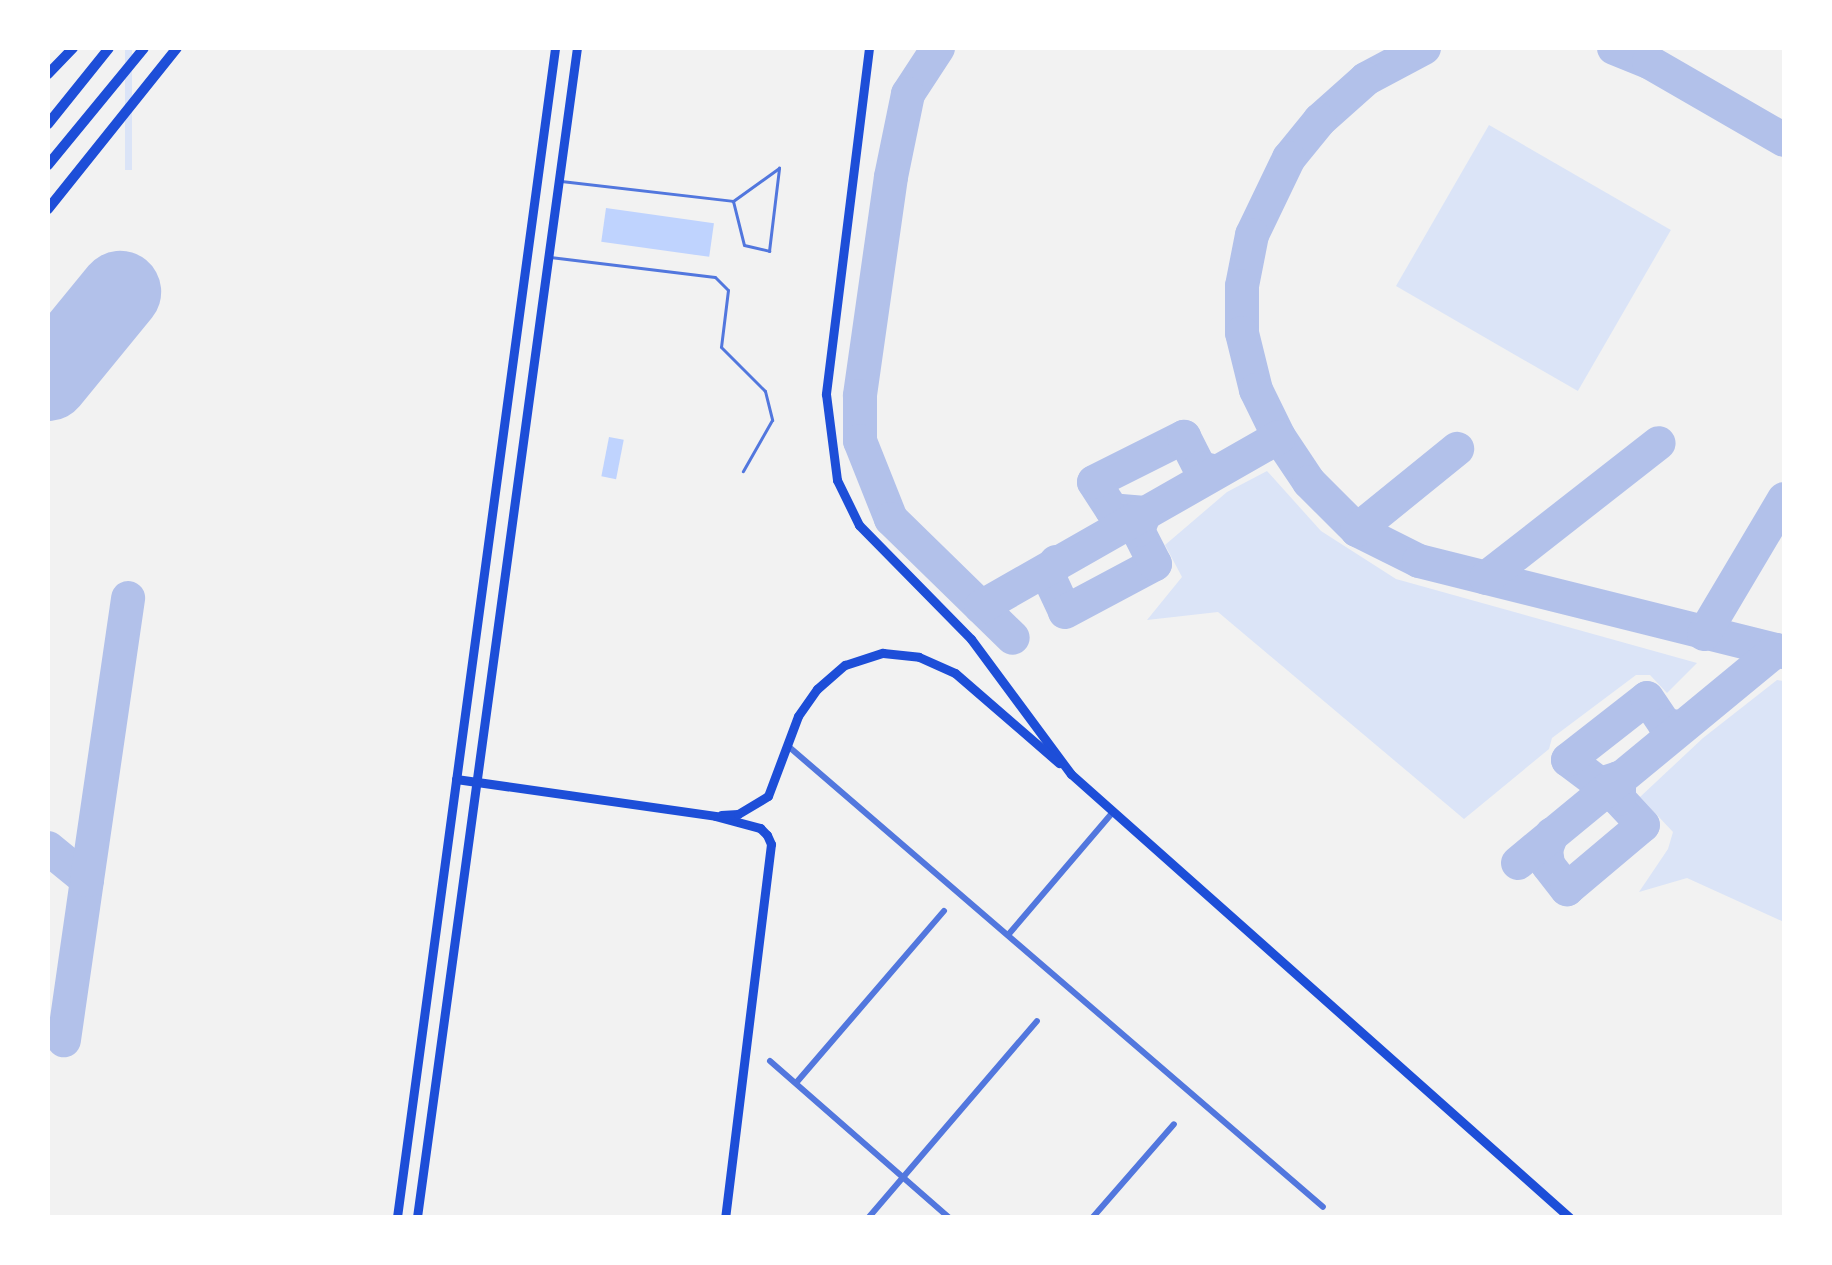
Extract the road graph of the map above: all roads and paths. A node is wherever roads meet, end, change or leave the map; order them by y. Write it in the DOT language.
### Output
graph roads {
  1 [pos="65,48"];
  2 [pos="73,48"];
  3 [pos="109,48"];
  4 [pos="144,48"];
  5 [pos="177,48"];
  6 [pos="555,48"];
  7 [pos="577,48"];
  8 [pos="869,48"];
  9 [pos="48,74"];
  10 [pos="48,124"];
  11 [pos="48,165"];
  12 [pos="557,181"];
  13 [pos="733,201"];
  14 [pos="48,209"];
  15 [pos="546,256"];
  16 [pos="743,471"];
  17 [pos="486,561"];
  18 [pos="504,564"];
  19 [pos="788,746"];
  20 [pos="1071,774"];
  21 [pos="456,779"];
  22 [pos="475,782"];
  23 [pos="1113,812"];
  24 [pos="715,816"];
  25 [pos="944,911"];
  26 [pos="1008,935"];
  27 [pos="1037,1021"];
  28 [pos="770,1061"];
  29 [pos="796,1083"];
  30 [pos="1174,1124"];
  31 [pos="903,1177"];
  32 [pos="1323,1207"];
  33 [pos="397,1217"];
  34 [pos="417,1217"];
  35 [pos="725,1217"];
  36 [pos="869,1217"];
  37 [pos="948,1217"];
  38 [pos="1093,1217"];
  39 [pos="1569,1217"];
  1 -- 9 [label="main road"];
  2 -- 9 [label="main road"];
  3 -- 10 [label="main road"];
  4 -- 11 [label="main road"];
  5 -- 14 [label="main road"];
  6 -- 17 [label="main road"];
  7 -- 12 [label="main road"];
  8 -- 20 [label="main road"];
  12 -- 13 [label="lane"];
  12 -- 15 [label="main road"];
  13 -- 13 [label="lane"];
  15 -- 16 [label="lane"];
  15 -- 18 [label="main road"];
  17 -- 18 [label="main road"];
  17 -- 21 [label="main road"];
  18 -- 22 [label="main road"];
  19 -- 20 [label="main road"];
  19 -- 24 [label="main road"];
  19 -- 26 [label="street"];
  20 -- 23 [label="main road"];
  21 -- 22 [label="main road"];
  21 -- 33 [label="main road"];
  22 -- 24 [label="main road"];
  22 -- 34 [label="main road"];
  23 -- 26 [label="street"];
  23 -- 39 [label="main road"];
  24 -- 35 [label="main road"];
  25 -- 29 [label="street"];
  26 -- 32 [label="street"];
  27 -- 31 [label="street"];
  28 -- 29 [label="street"];
  29 -- 31 [label="street"];
  30 -- 38 [label="street"];
  31 -- 36 [label="street"];
  31 -- 37 [label="street"];
}
